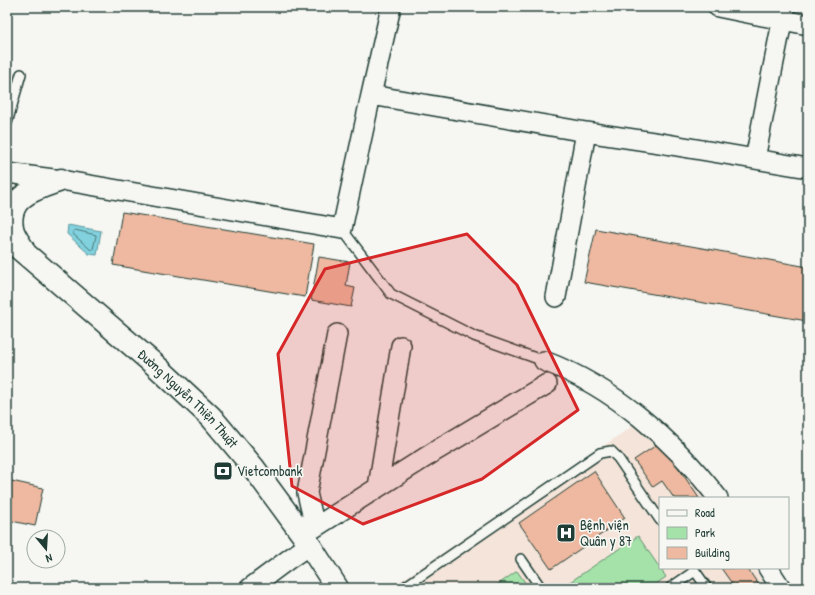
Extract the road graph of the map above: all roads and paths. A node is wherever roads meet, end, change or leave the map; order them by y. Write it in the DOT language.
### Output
graph roads {
  1 [pos="391,7"];
  2 [pos="718,7"];
  3 [pos="784,13"];
  4 [pos="808,25"];
  5 [pos="21,74"];
  6 [pos="371,95"];
  7 [pos="7,123"];
  8 [pos="586,132"];
  9 [pos="755,159"];
  10 [pos="808,168"];
  11 [pos="7,173"];
  12 [pos="61,180"];
  13 [pos="342,229"];
  14 [pos="7,238"];
  15 [pos="26,254"];
  16 [pos="556,297"];
  17 [pos="337,334"];
  18 [pos="402,346"];
  19 [pos="544,361"];
  20 [pos="547,384"];
  21 [pos="378,487"];
  22 [pos="717,497"];
  23 [pos="659,519"];
  24 [pos="309,536"];
  25 [pos="521,559"];
  26 [pos="769,569"];
  27 [pos="694,570"];
  28 [pos="250,588"];
  29 [pos="336,588"];
  30 [pos="403,588"];
  31 [pos="541,588"];
  32 [pos="670,588"];
  33 [pos="706,588"];
  34 [pos="781,588"];
  1 -- 6 [label="street"];
  2 -- 3 [label="street"];
  3 -- 4 [label="street"];
  3 -- 9 [label="street"];
  5 -- 7 [label="lane"];
  6 -- 8 [label="street"];
  6 -- 13 [label="street"];
  8 -- 9 [label="street"];
  8 -- 16 [label="street"];
  9 -- 10 [label="street"];
  11 -- 12 [label="street"];
  12 -- 13 [label="street"];
  12 -- 15 [label="street"];
  13 -- 19 [label="lane"];
  14 -- 15 [label="street, Đường Nguyễn Thiện Thuật"];
  15 -- 24 [label="street, Đường Nguyễn Thiện Thuật"];
  17 -- 24 [label="street"];
  18 -- 21 [label="street"];
  19 -- 22 [label="street"];
  20 -- 21 [label="street"];
  21 -- 24 [label="street"];
  23 -- 30 [label="lane"];
  24 -- 28 [label="street"];
  24 -- 29 [label="street, Đường Nguyễn Thiện Thuật"];
  25 -- 31 [label="lane"];
  26 -- 34 [label="street"];
  27 -- 32 [label="lane"];
  27 -- 33 [label="lane"];
}
